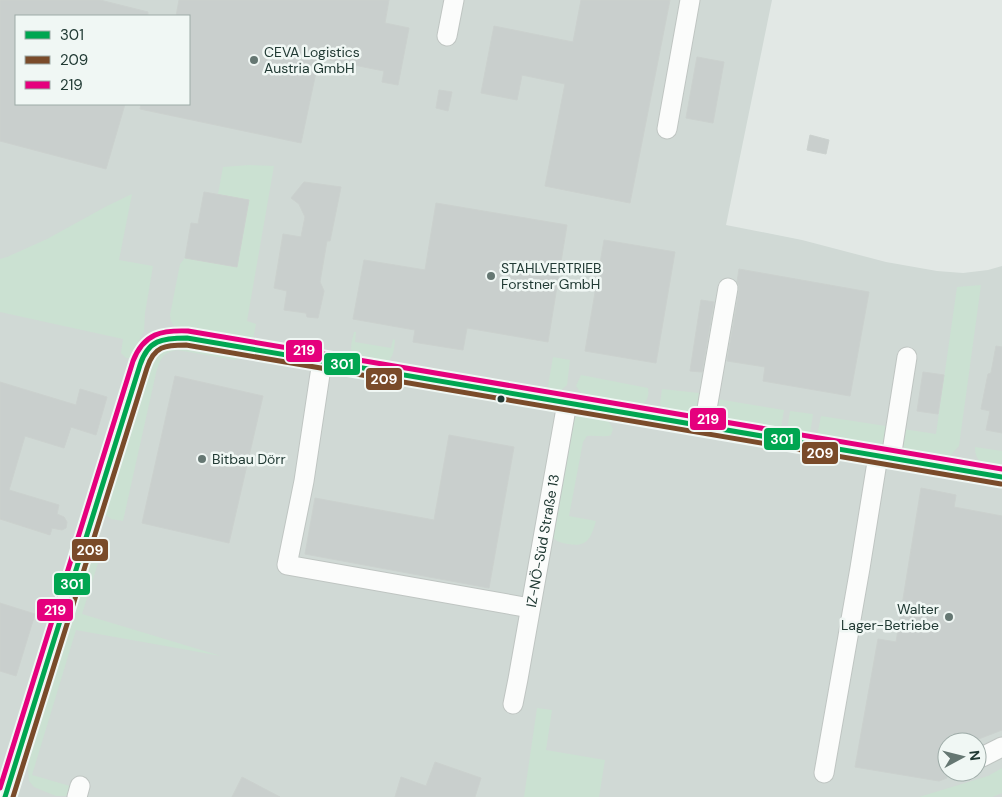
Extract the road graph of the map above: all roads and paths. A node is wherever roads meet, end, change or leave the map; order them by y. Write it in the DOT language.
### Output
graph roads {
  1 [pos="454,0"];
  2 [pos="690,0"];
  3 [pos="447,36"];
  4 [pos="666,129"];
  5 [pos="728,288"];
  6 [pos="907,357"];
  7 [pos="322,361"];
  8 [pos="567,403"];
  9 [pos="704,426"];
  10 [pos="884,457"];
  11 [pos="1002,477"];
  12 [pos="530,608"];
  13 [pos="513,704"];
  14 [pos="1002,747"];
  15 [pos="987,754"];
  16 [pos="824,773"];
  17 [pos="5,797"];
  1 -- 3 [label="street"];
  2 -- 4 [label="street"];
  5 -- 9 [label="street"];
  6 -- 10 [label="street"];
  7 -- 8 [label="street"];
  7 -- 12 [label="street"];
  7 -- 17 [label="street"];
  8 -- 9 [label="street"];
  8 -- 12 [label="street, IZ-NÖ-Süd Straße 13"];
  9 -- 10 [label="street"];
  10 -- 11 [label="street"];
  10 -- 16 [label="street"];
  12 -- 13 [label="street, IZ-NÖ-Süd Straße 13"];
  14 -- 15 [label="street"];
}
